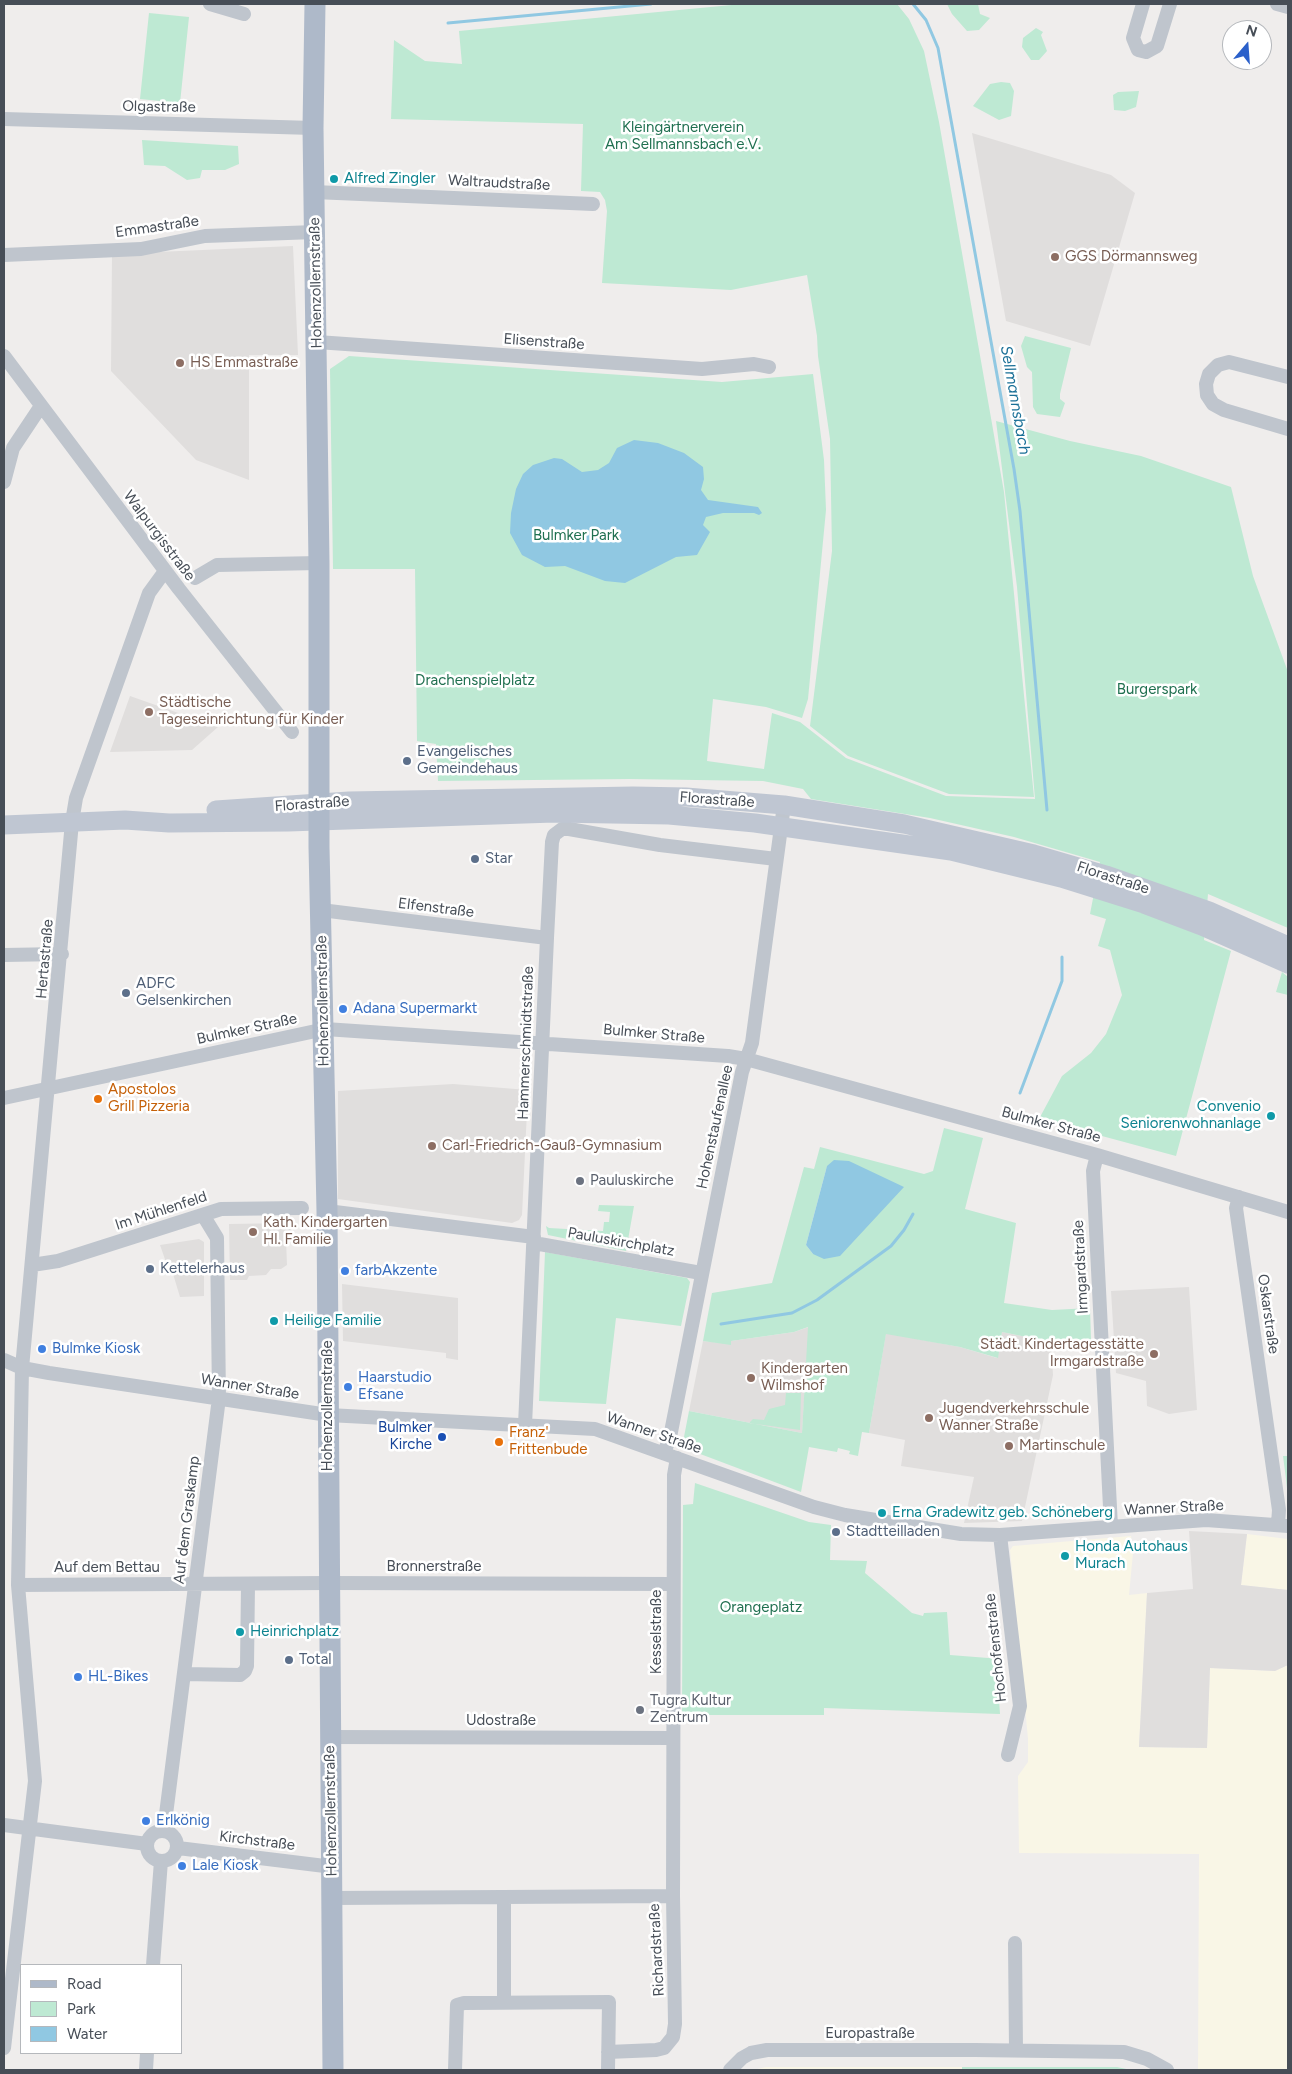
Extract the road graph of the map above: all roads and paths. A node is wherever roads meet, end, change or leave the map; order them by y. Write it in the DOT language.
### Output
graph roads {
  1 [pos="210,4"];
  2 [pos="315,4"];
  3 [pos="1142,4"];
  4 [pos="1170,4"];
  5 [pos="1277,4"];
  6 [pos="1288,7"];
  7 [pos="244,14"];
  8 [pos="4,119"];
  9 [pos="314,128"];
  10 [pos="314,192"];
  11 [pos="594,204"];
  12 [pos="315,232"];
  13 [pos="4,255"];
  14 [pos="317,342"];
  15 [pos="4,356"];
  16 [pos="769,367"];
  17 [pos="1288,377"];
  18 [pos="40,406"];
  19 [pos="1288,429"];
  20 [pos="4,482"];
  21 [pos="319,563"];
  22 [pos="165,571"];
  23 [pos="195,578"];
  24 [pos="292,732"];
  25 [pos="784,805"];
  26 [pos="320,812"];
  27 [pos="72,822"];
  28 [pos="4,825"];
  29 [pos="781,826"];
  30 [pos="776,859"];
  31 [pos="321,910"];
  32 [pos="547,938"];
  33 [pos="1288,946"];
  34 [pos="62,954"];
  35 [pos="4,955"];
  36 [pos="1288,964"];
  37 [pos="324,1029"];
  38 [pos="542,1042"];
  39 [pos="746,1059"];
  40 [pos="49,1088"];
  41 [pos="4,1098"];
  42 [pos="1097,1155"];
  43 [pos="1239,1197"];
  44 [pos="302,1208"];
  45 [pos="327,1211"];
  46 [pos="1288,1212"];
  47 [pos="203,1215"];
  48 [pos="534,1240"];
  49 [pos="32,1265"];
  50 [pos="702,1273"];
  51 [pos="4,1360"];
  52 [pos="22,1368"];
  53 [pos="219,1398"];
  54 [pos="328,1415"];
  55 [pos="525,1425"];
  56 [pos="664,1453"];
  57 [pos="677,1458"];
  58 [pos="1283,1525"];
  59 [pos="1112,1527"];
  60 [pos="1000,1535"];
  61 [pos="329,1583"];
  62 [pos="195,1584"];
  63 [pos="248,1584"];
  64 [pos="673,1584"];
  65 [pos="18,1585"];
  66 [pos="184,1674"];
  67 [pos="330,1737"];
  68 [pos="672,1738"];
  69 [pos="1008,1755"];
  70 [pos="4,1825"];
  71 [pos="30,1828"];
  72 [pos="164,1830"];
  73 [pos="147,1844"];
  74 [pos="178,1848"];
  75 [pos="161,1861"];
  76 [pos="333,1867"];
  77 [pos="673,1896"];
  78 [pos="504,1897"];
  79 [pos="332,1898"];
  80 [pos="1015,1942"];
  81 [pos="153,1964"];
  82 [pos="504,2002"];
  83 [pos="4,2048"];
  84 [pos="1016,2050"];
  85 [pos="608,2052"];
  86 [pos="147,2054"];
  87 [pos="146,2070"];
  88 [pos="333,2070"];
  89 [pos="455,2070"];
  90 [pos="608,2070"];
  91 [pos="730,2070"];
  92 [pos="1167,2070"];
  1 -- 7 [label="street"];
  2 -- 9 [label="main road, Hohenzollernstraße"];
  3 -- 4 [label="street"];
  5 -- 6 [label="street"];
  8 -- 9 [label="street, Olgastraße"];
  9 -- 10 [label="main road, Hohenzollernstraße"];
  10 -- 11 [label="street, Waltraudstraße"];
  10 -- 12 [label="main road, Hohenzollernstraße"];
  12 -- 13 [label="street, Emmastraße"];
  12 -- 14 [label="main road, Hohenzollernstraße"];
  14 -- 16 [label="street, Elisenstraße"];
  14 -- 21 [label="main road, Hohenzollernstraße"];
  15 -- 18 [label="street, Walpurgisstraße"];
  17 -- 19 [label="street"];
  18 -- 20 [label="street"];
  18 -- 22 [label="street, Walpurgisstraße"];
  21 -- 23 [label="street"];
  21 -- 26 [label="main road, Hohenzollernstraße"];
  22 -- 24 [label="street, Walpurgisstraße"];
  22 -- 27 [label="street, Hertastraße"];
  25 -- 26 [label="main road, Florastraße"];
  25 -- 29 [label="street, Hohenstaufenallee"];
  25 -- 33 [label="main road, Florastraße"];
  26 -- 27 [label="main road, Florastraße"];
  26 -- 29 [label="main road, Florastraße"];
  26 -- 31 [label="main road, Hohenzollernstraße"];
  27 -- 28 [label="main road, Florastraße"];
  27 -- 34 [label="street, Hertastraße"];
  29 -- 30 [label="street, Hohenstaufenallee"];
  29 -- 36 [label="main road, Florastraße"];
  30 -- 32 [label="street, Hammerschmidtstraße"];
  30 -- 39 [label="street, Hohenstaufenallee"];
  31 -- 32 [label="street, Elfenstraße"];
  31 -- 37 [label="main road, Hohenzollernstraße"];
  32 -- 38 [label="street, Hammerschmidtstraße"];
  34 -- 35 [label="street"];
  34 -- 40 [label="street, Hertastraße"];
  37 -- 38 [label="street, Bulmker Straße"];
  37 -- 40 [label="street, Bulmker Straße"];
  37 -- 45 [label="main road, Hohenzollernstraße"];
  38 -- 39 [label="street, Bulmker Straße"];
  38 -- 48 [label="street, Hammerschmidtstraße"];
  39 -- 42 [label="street, Bulmker Straße"];
  39 -- 50 [label="street, Hohenstaufenallee"];
  40 -- 41 [label="street, Bulmker Straße"];
  40 -- 49 [label="street, Hertastraße"];
  42 -- 43 [label="street, Bulmker Straße"];
  42 -- 59 [label="street, Irmgardstraße"];
  43 -- 46 [label="street, Bulmker Straße"];
  43 -- 58 [label="street, Oskarstraße"];
  44 -- 47 [label="street, Im Mühlenfeld"];
  45 -- 48 [label="street"];
  45 -- 54 [label="main road, Hohenzollernstraße"];
  47 -- 49 [label="street, Im Mühlenfeld"];
  47 -- 53 [label="street, Auf dem Graskamp"];
  48 -- 50 [label="street, Pauluskirchplatz"];
  48 -- 55 [label="street, Hammerschmidtstraße"];
  49 -- 52 [label="street, Hertastraße"];
  50 -- 56 [label="street, Hohenstaufenallee"];
  51 -- 52 [label="street, Wanner Straße"];
  52 -- 53 [label="street, Wanner Straße"];
  52 -- 65 [label="street, Hertastraße"];
  53 -- 54 [label="street, Wanner Straße"];
  53 -- 62 [label="street, Auf dem Graskamp"];
  54 -- 55 [label="street, Wanner Straße"];
  54 -- 61 [label="main road, Hohenzollernstraße"];
  55 -- 56 [label="street, Wanner Straße"];
  56 -- 57 [label="street, Wanner Straße"];
  57 -- 60 [label="street, Wanner Straße"];
  57 -- 64 [label="street, Kesselstraße"];
  58 -- 59 [label="street, Wanner Straße"];
  59 -- 60 [label="street, Wanner Straße"];
  60 -- 69 [label="street, Hochofenstraße"];
  61 -- 63 [label="street, Bronnerstraße"];
  61 -- 64 [label="street, Bronnerstraße"];
  61 -- 67 [label="main road, Hohenzollernstraße"];
  62 -- 63 [label="street, Bronnerstraße"];
  62 -- 65 [label="street, Auf dem Bettau"];
  62 -- 66 [label="street, Auf dem Graskamp"];
  63 -- 66 [label="street"];
  64 -- 68 [label="street, Kesselstraße"];
  65 -- 71 [label="street, Hertastraße"];
  66 -- 72 [label="street, Auf dem Graskamp"];
  67 -- 68 [label="street, Udostraße"];
  67 -- 76 [label="main road, Hohenzollernstraße"];
  68 -- 77 [label="street, Kesselstraße"];
  70 -- 71 [label="street"];
  71 -- 73 [label="street"];
  71 -- 83 [label="street, Hertastraße"];
  72 -- 73 [label="street"];
  72 -- 74 [label="street"];
  73 -- 75 [label="street"];
  74 -- 75 [label="street"];
  74 -- 76 [label="street, Kirchstraße"];
  75 -- 81 [label="street"];
  76 -- 79 [label="main road, Hohenzollernstraße"];
  77 -- 78 [label="street, Richardstraße"];
  77 -- 85 [label="street, Richardstraße"];
  78 -- 79 [label="street, Richardstraße"];
  78 -- 82 [label="street"];
  79 -- 88 [label="main road, Hohenzollernstraße"];
  80 -- 84 [label="street"];
  82 -- 85 [label="street"];
  82 -- 89 [label="street"];
  84 -- 91 [label="street, Europastraße"];
  84 -- 92 [label="street, Europastraße"];
  85 -- 90 [label="street"];
  86 -- 87 [label="street"];
}
